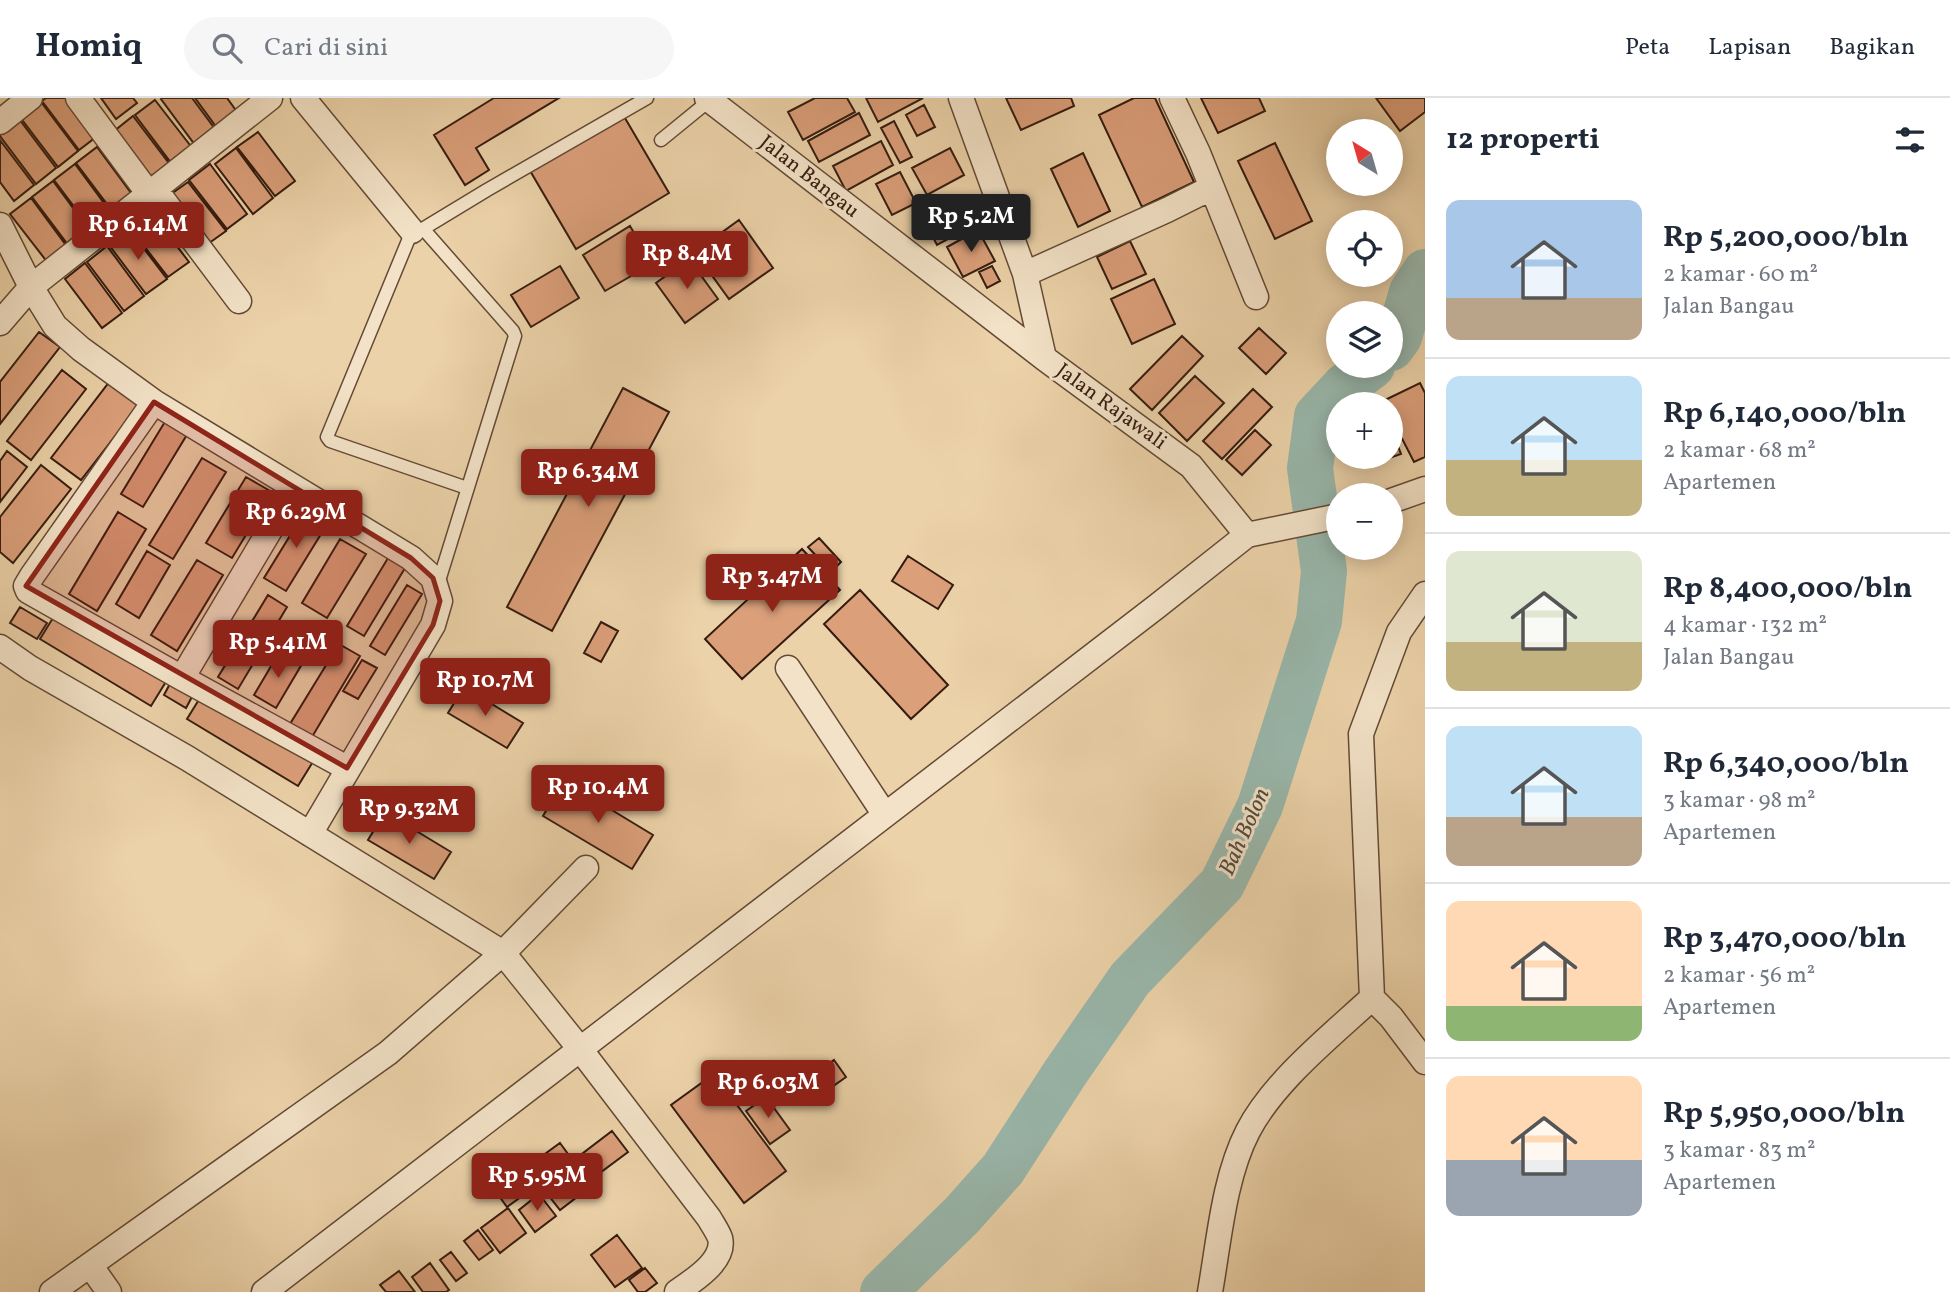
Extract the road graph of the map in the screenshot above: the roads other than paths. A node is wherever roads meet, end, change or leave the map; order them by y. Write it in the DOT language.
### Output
graph roads {
  1 [pos="30,98"];
  2 [pos="79,98"];
  3 [pos="303,98"];
  4 [pos="647,98"];
  5 [pos="961,98"];
  6 [pos="1171,98"];
  7 [pos="708,99"];
  8 [pos="255,103"];
  9 [pos="0,122"];
  10 [pos="661,140"];
  11 [pos="1211,188"];
  12 [pos="152,191"];
  13 [pos="0,225"];
  14 [pos="416,231"];
  15 [pos="1025,274"];
  16 [pos="31,287"];
  17 [pos="1256,298"];
  18 [pos="239,302"];
  19 [pos="0,323"];
  20 [pos="1044,358"];
  21 [pos="154,402"];
  22 [pos="295,488"];
  23 [pos="467,488"];
  24 [pos="1425,489"];
  25 [pos="1403,497"];
  26 [pos="1326,519"];
  27 [pos="1247,535"];
  28 [pos="436,590"];
  29 [pos="1425,594"];
  30 [pos="0,647"];
  31 [pos="788,668"];
  32 [pos="182,678"];
  33 [pos="347,768"];
  34 [pos="885,815"];
  35 [pos="310,834"];
  36 [pos="586,868"];
  37 [pos="503,953"];
  38 [pos="1372,998"];
  39 [pos="580,1049"];
  40 [pos="1425,1062"];
  41 [pos="90,1265"];
  42 [pos="52,1292"];
  43 [pos="109,1292"];
  44 [pos="264,1292"];
  45 [pos="677,1292"];
  46 [pos="1210,1292"];
  1 -- 9 [label="street"];
  2 -- 12 [label="street"];
  3 -- 14 [label="street"];
  4 -- 14 [label="lane"];
  5 -- 15 [label="street, Jalan Rajawali"];
  6 -- 11 [label="street"];
  7 -- 10 [label="lane"];
  7 -- 20 [label="street, Jalan Bangau"];
  8 -- 12 [label="street"];
  11 -- 15 [label="street"];
  11 -- 17 [label="street"];
  12 -- 16 [label="street"];
  12 -- 18 [label="street"];
  13 -- 16 [label="street"];
  14 -- 23 [label="lane"];
  14 -- 23 [label="lane"];
  15 -- 20 [label="street, Jalan Rajawali"];
  16 -- 19 [label="street"];
  16 -- 21 [label="street"];
  20 -- 27 [label="street, Jalan Rajawali"];
  21 -- 22 [label="street"];
  21 -- 32 [label="street"];
  22 -- 28 [label="street"];
  22 -- 32 [label="street"];
  23 -- 28 [label="lane"];
  24 -- 25 [label="street"];
  26 -- 27 [label="street"];
  27 -- 34 [label="street"];
  28 -- 33 [label="street"];
  29 -- 38 [label="street"];
  30 -- 35 [label="street"];
  31 -- 34 [label="street"];
  32 -- 33 [label="street"];
  33 -- 35 [label="street"];
  34 -- 39 [label="street"];
  35 -- 37 [label="street"];
  36 -- 37 [label="street"];
  37 -- 39 [label="street"];
  37 -- 41 [label="street"];
  38 -- 40 [label="street"];
  38 -- 46 [label="street"];
  39 -- 44 [label="street"];
  39 -- 45 [label="street"];
  41 -- 42 [label="street"];
  41 -- 43 [label="street"];
}
